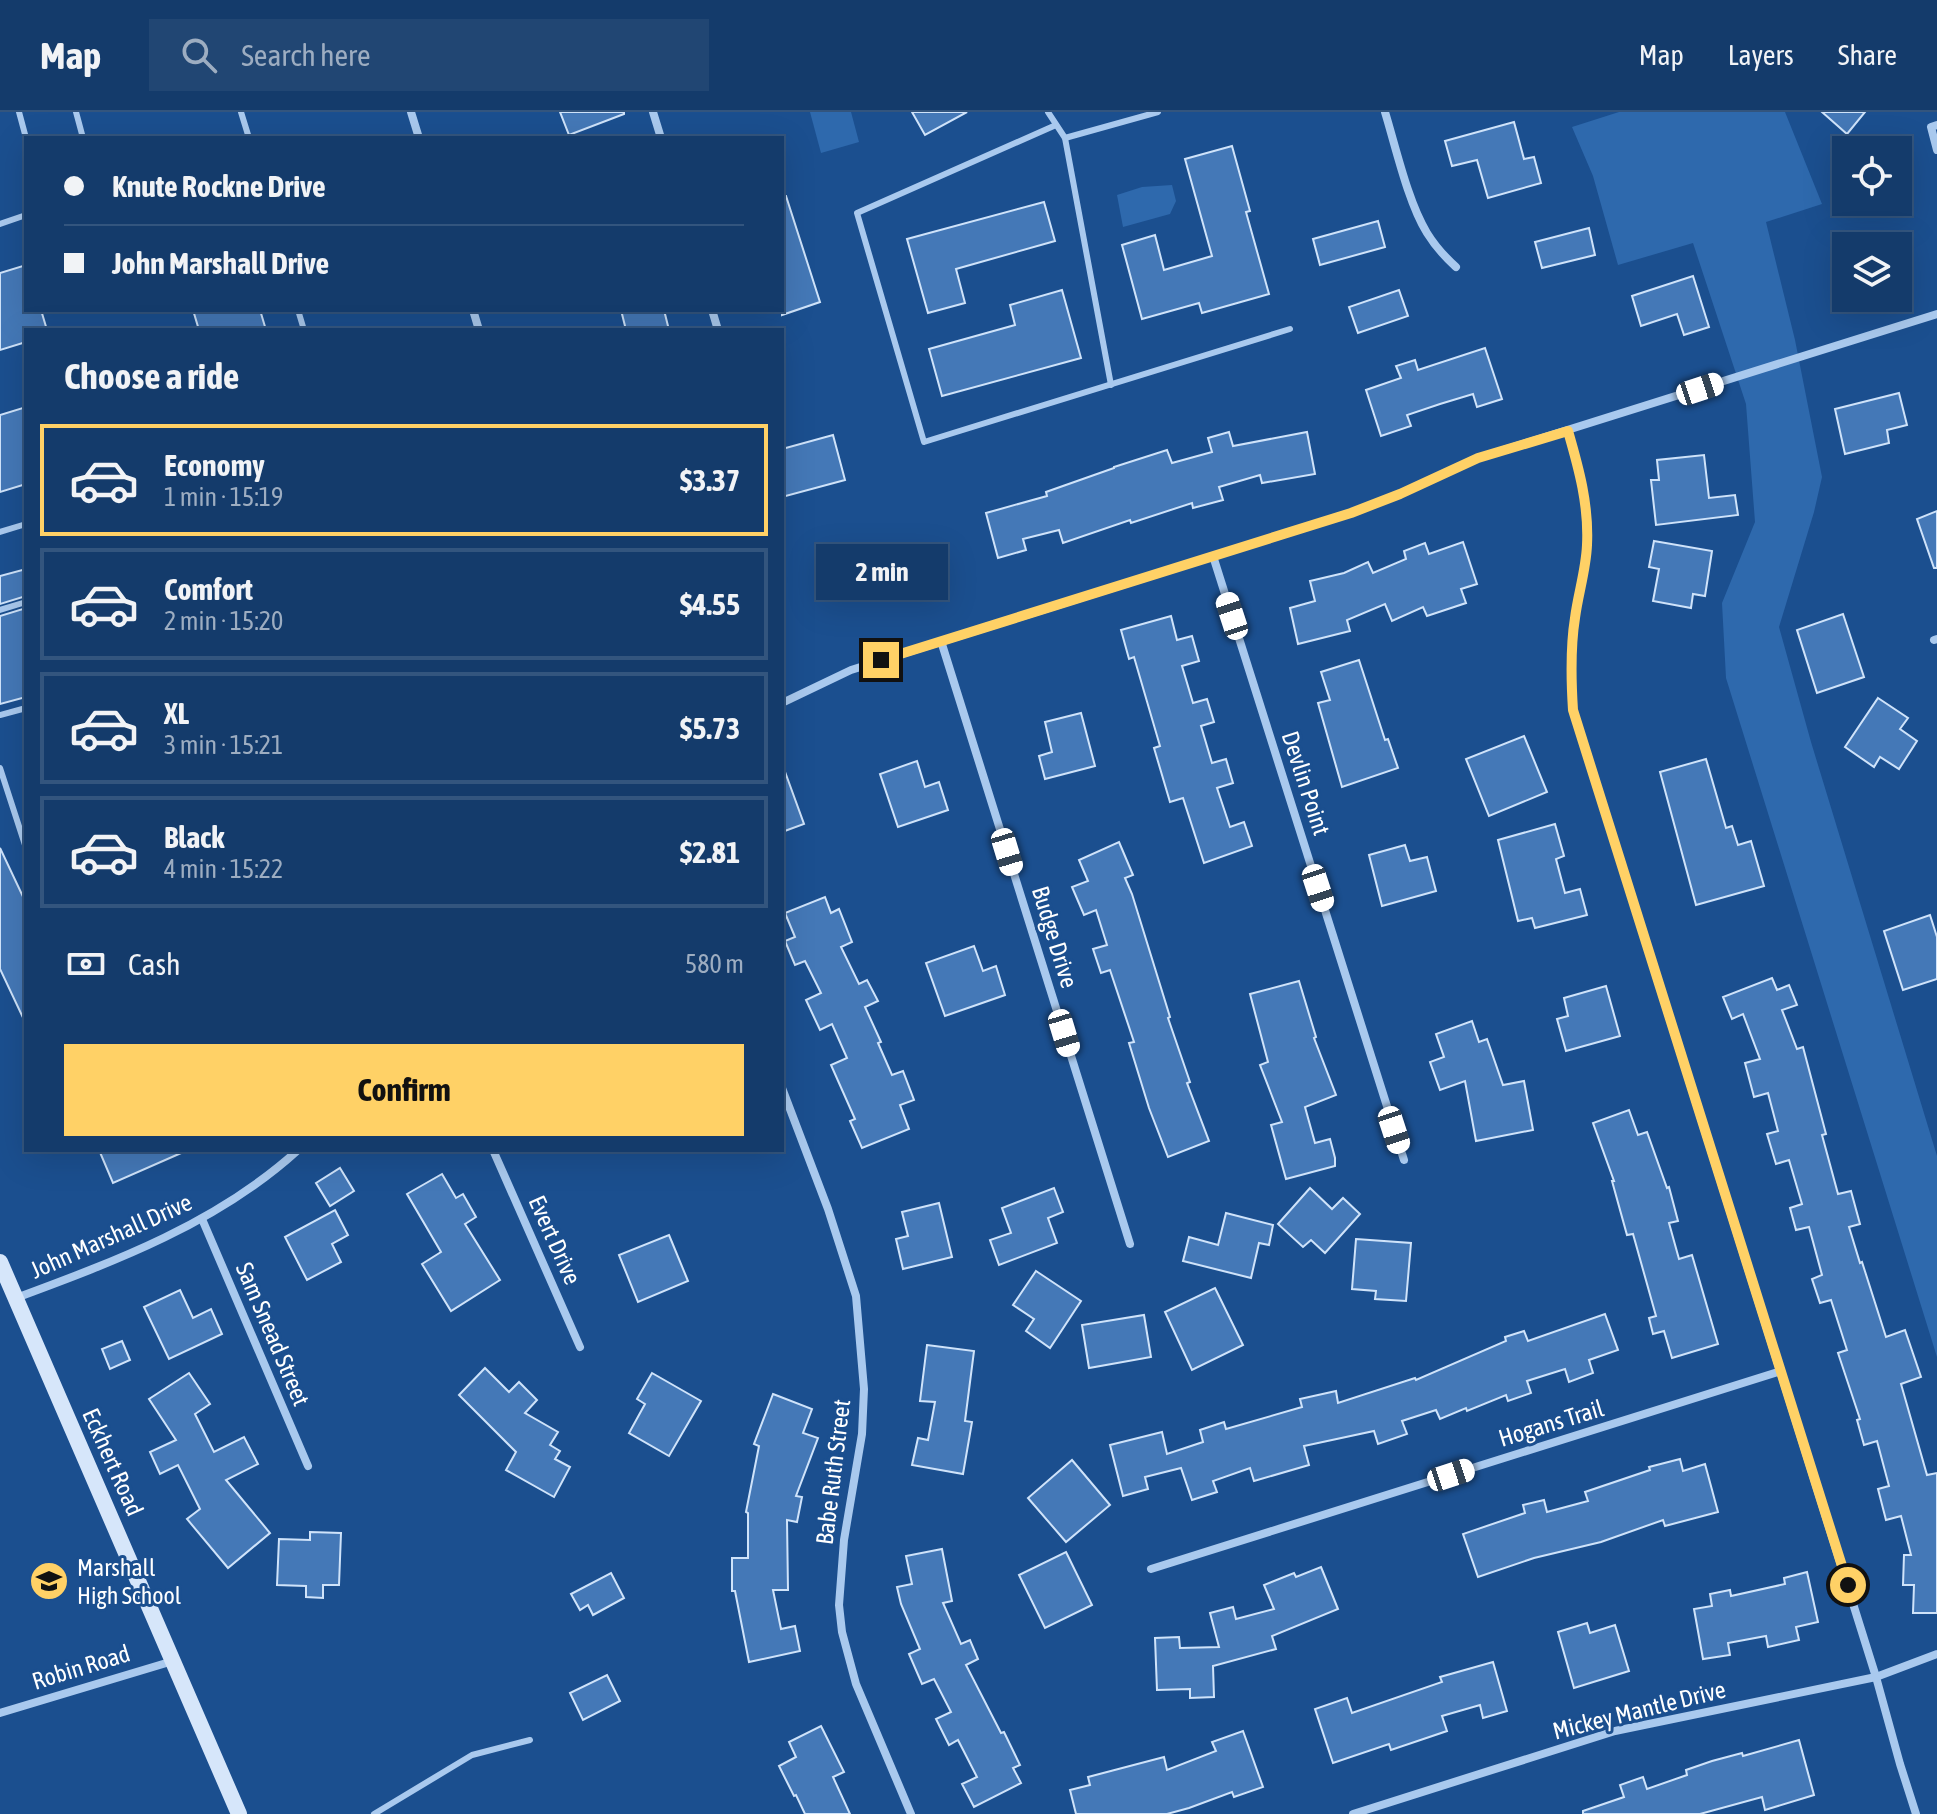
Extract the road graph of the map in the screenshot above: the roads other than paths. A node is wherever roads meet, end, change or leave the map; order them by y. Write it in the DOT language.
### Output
graph roads {
  1 [pos="19,112"];
  2 [pos="76,112"];
  3 [pos="241,112"];
  4 [pos="411,112"];
  5 [pos="653,112"];
  6 [pos="1048,112"];
  7 [pos="1158,112"];
  8 [pos="1385,112"];
  9 [pos="1056,125"];
  10 [pos="1934,126"];
  11 [pos="25,136"];
  12 [pos="82,136"];
  13 [pos="248,136"];
  14 [pos="418,136"];
  15 [pos="660,136"];
  16 [pos="1065,138"];
  17 [pos="1937,150"];
  18 [pos="24,216"];
  19 [pos="0,224"];
  20 [pos="1456,267"];
  21 [pos="1937,314"];
  22 [pos="1290,329"];
  23 [pos="1111,385"];
  24 [pos="1568,431"];
  25 [pos="24,525"];
  26 [pos="0,532"];
  27 [pos="1213,556"];
  28 [pos="24,603"];
  29 [pos="0,610"];
  30 [pos="941,641"];
  31 [pos="784,702"];
  32 [pos="24,709"];
  33 [pos="0,715"];
  34 [pos="0,768"];
  35 [pos="24,842"];
  36 [pos="784,1093"];
  37 [pos="296,1152"];
  38 [pos="494,1152"];
  39 [pos="1404,1160"];
  40 [pos="202,1219"];
  41 [pos="1130,1244"];
  42 [pos="0,1262"];
  43 [pos="15,1299"];
  44 [pos="580,1347"];
  45 [pos="1781,1371"];
  46 [pos="308,1466"];
  47 [pos="1151,1569"];
  48 [pos="1937,1654"];
  49 [pos="173,1660"];
  50 [pos="1876,1677"];
  51 [pos="0,1713"];
  52 [pos="530,1740"];
  53 [pos="239,1814"];
  54 [pos="374,1814"];
  55 [pos="911,1814"];
  56 [pos="1353,1814"];
  57 [pos="1916,1814"];
  1 -- 11 [label="lane"];
  2 -- 12 [label="lane"];
  3 -- 13 [label="lane"];
  4 -- 14 [label="street"];
  5 -- 15 [label="street"];
  6 -- 9 [label="lane"];
  7 -- 16 [label="lane"];
  8 -- 20 [label="street"];
  9 -- 16 [label="lane"];
  9 -- 23 [label="lane"];
  10 -- 17 [label="street"];
  16 -- 23 [label="lane"];
  18 -- 19 [label="lane"];
  21 -- 24 [label="street"];
  22 -- 23 [label="lane"];
  24 -- 27 [label="street"];
  24 -- 45 [label="street"];
  25 -- 26 [label="lane"];
  27 -- 30 [label="street"];
  27 -- 39 [label="street, Devlin Point"];
  28 -- 29 [label="lane"];
  30 -- 31 [label="street"];
  30 -- 41 [label="street, Budge Drive"];
  32 -- 33 [label="lane"];
  34 -- 35 [label="lane"];
  36 -- 55 [label="street, Babe Ruth Street"];
  37 -- 40 [label="street, John Marshall Drive"];
  38 -- 44 [label="street, Evert Drive"];
  40 -- 43 [label="street, John Marshall Drive"];
  40 -- 46 [label="street, Sam Snead Street"];
  42 -- 43 [label="main road, Eckhert Road"];
  43 -- 49 [label="main road, Eckhert Road"];
  45 -- 47 [label="street, Hogans Trail"];
  45 -- 50 [label="street"];
  48 -- 50 [label="street, Mickey Mantle Drive"];
  49 -- 51 [label="street, Robin Road"];
  49 -- 53 [label="main road, Eckhert Road"];
  50 -- 56 [label="street, Mickey Mantle Drive"];
  50 -- 57 [label="street"];
  52 -- 54 [label="lane"];
}
